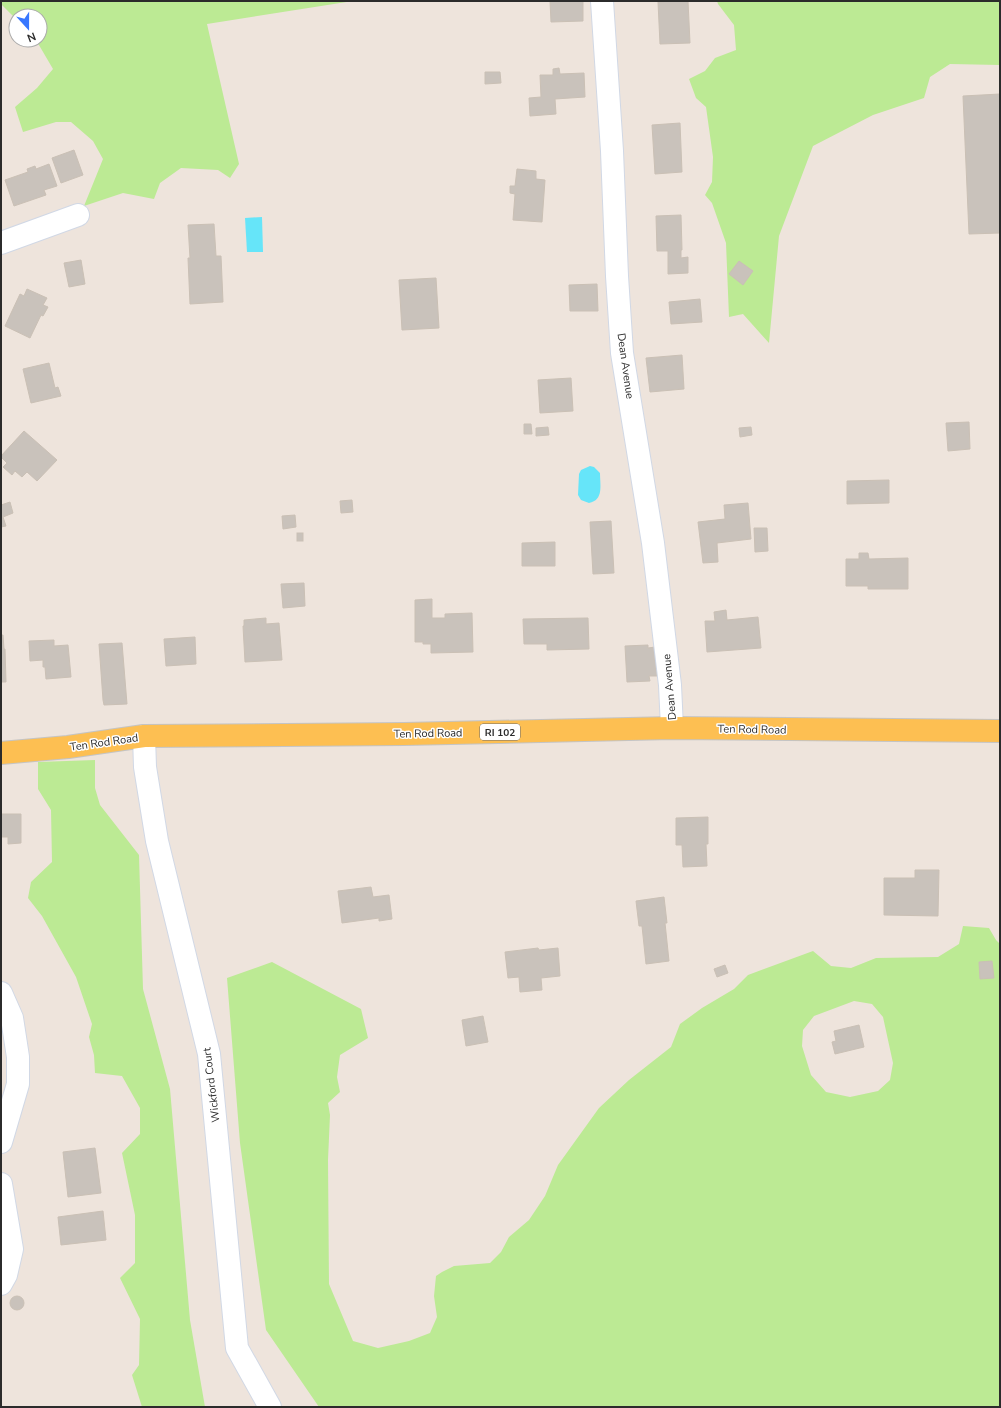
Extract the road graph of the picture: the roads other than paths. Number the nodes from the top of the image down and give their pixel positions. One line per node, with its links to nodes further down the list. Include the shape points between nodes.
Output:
1 (602, 1): 4 (street, Dean Avenue, via 622,353 653,543 670,685)
2 (78, 215): 3 (street)
3 (1, 243)
4 (672, 728): 5 (main road, Ten Rod Road / RI 102); 6 (main road, Ten Rod Road / RI 102)
5 (1000, 731)
6 (144, 736): 7 (main road, Ten Rod Road / RI 102); 12 (street, Wickford Court, via 146,774 157,841 209,1054 237,1348)
7 (1, 753)
8 (1, 993): 9 (street, via 12,1018 18,1057 18,1084)
9 (1, 1142)
10 (1, 1184): 11 (street, via 12,1249 6,1276)
11 (1, 1284)
12 (270, 1407)

